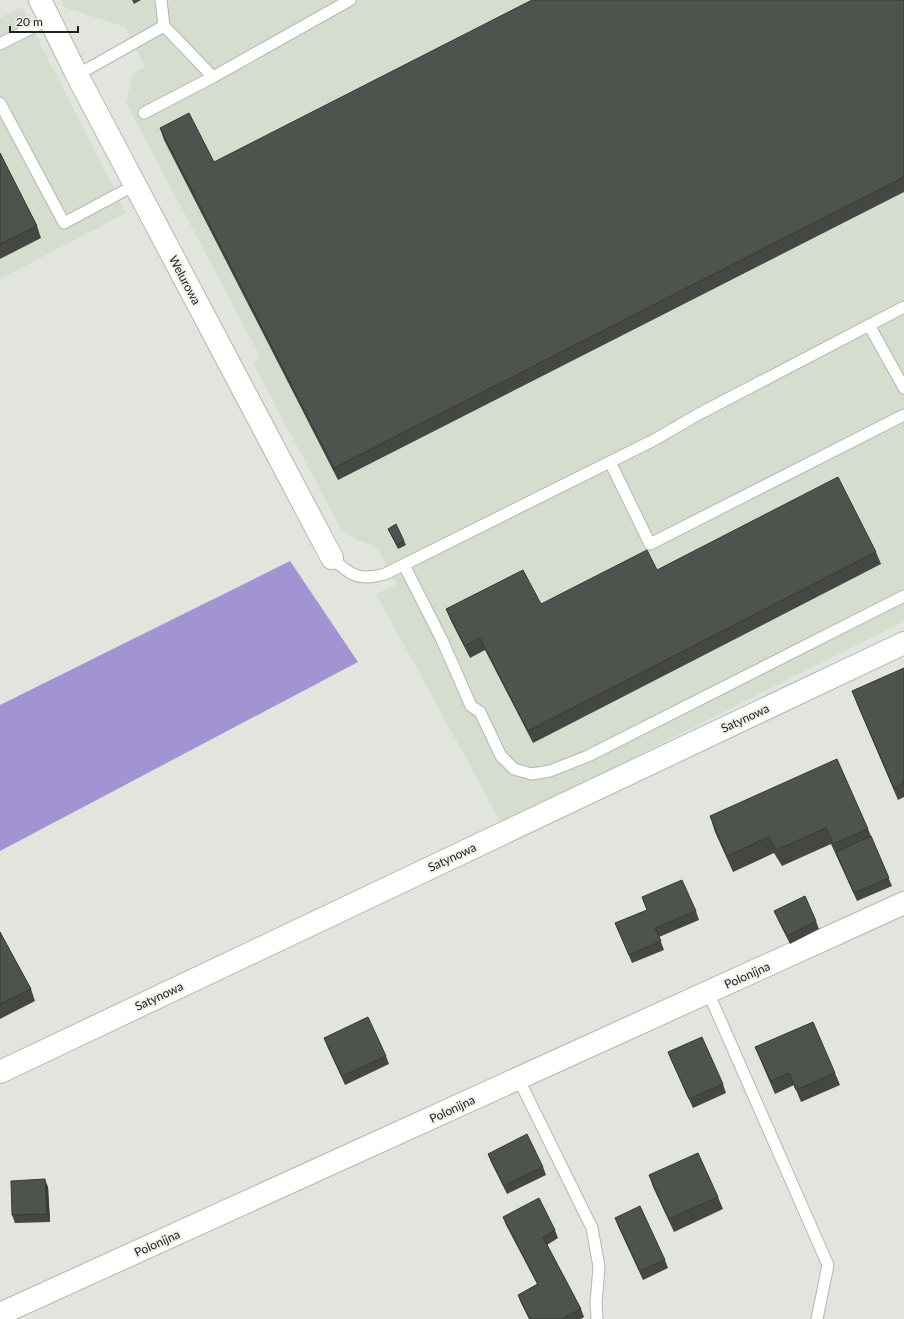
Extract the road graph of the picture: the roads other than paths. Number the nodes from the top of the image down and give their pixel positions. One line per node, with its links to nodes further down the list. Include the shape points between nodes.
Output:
1 (161, 0): 4 (lane)
2 (350, 0): 7 (lane)
3 (45, 9): 5 (lane); 6 (street, Welurowa)
4 (164, 26): 6 (lane); 7 (lane)
5 (0, 44)
6 (77, 75): 10 (street, Welurowa)
7 (213, 77): 9 (lane)
8 (0, 103): 10 (lane, via 64,223)
9 (144, 114)
10 (135, 185): 16 (street, Welurowa)
11 (904, 307): 12 (lane)
12 (869, 325): 13 (lane); 15 (lane)
13 (904, 388)
14 (904, 415): 15 (lane, via 650,544)
15 (610, 462): 17 (lane)
16 (332, 558): 17 (lane, via 357,577 371,578)
17 (404, 565): 18 (lane, via 442,640 471,706 480,712 501,756 514,769 532,774 550,771 588,756)
18 (904, 596)
19 (904, 643): 22 (street, Satynowa)
20 (904, 903): 21 (street, Polonijna)
21 (708, 992): 23 (street, Polonijna); 26 (lane, via 828,1265)
22 (0, 1072)
23 (518, 1078): 24 (street, Polonijna); 25 (lane, via 592,1228 599,1267)
24 (0, 1314)
25 (597, 1319)
26 (817, 1319)

